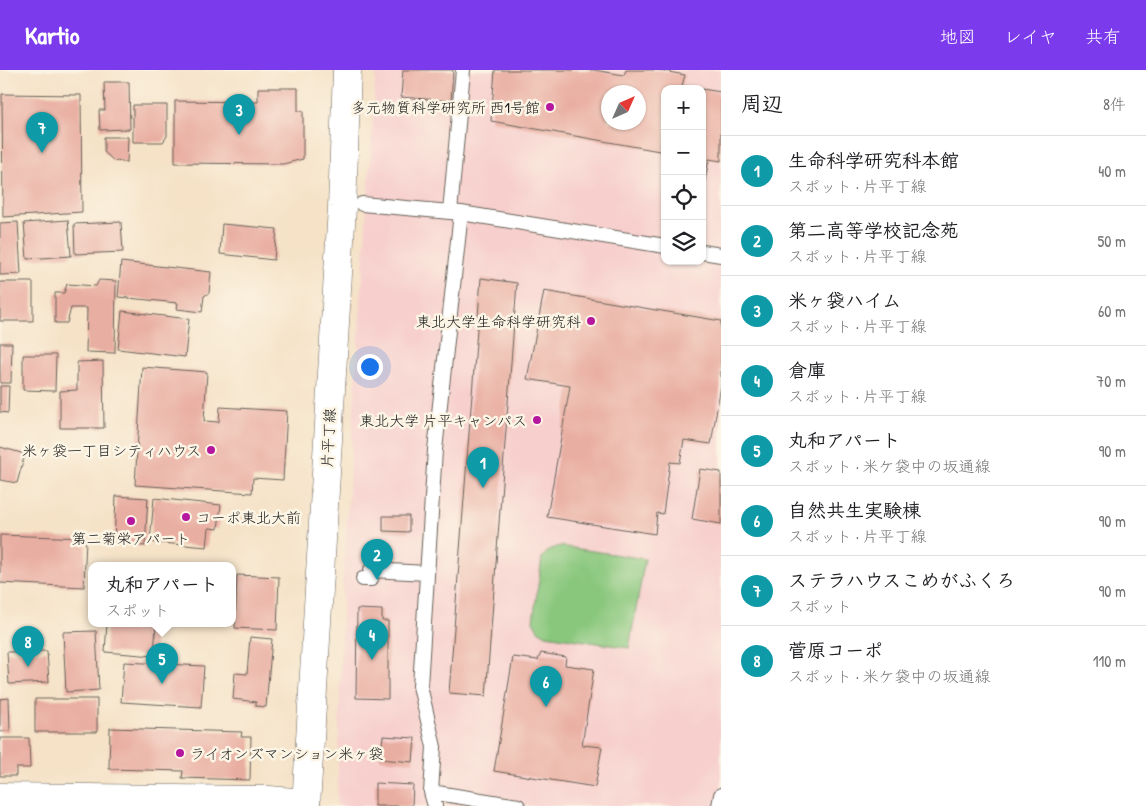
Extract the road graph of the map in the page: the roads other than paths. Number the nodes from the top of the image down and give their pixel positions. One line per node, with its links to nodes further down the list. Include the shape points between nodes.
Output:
1 (347, 70): 13 (street, 片平丁線, via 342,216)
2 (463, 70): 4 (lane)
3 (362, 204): 4 (lane)
4 (456, 212): 5 (lane); 8 (lane)
5 (661, 245)
6 (706, 253): 7 (lane)
7 (721, 255)
8 (427, 573): 9 (lane, via 371,570 371,579); 10 (lane, via 420,686 434,747)
9 (363, 579)
10 (431, 792): 14 (lane); 15 (lane)
11 (721, 795): 16 (lane)
12 (0, 797): 13 (street, via 269,800)
13 (306, 805)
14 (435, 806)
15 (518, 806)
16 (719, 806)

